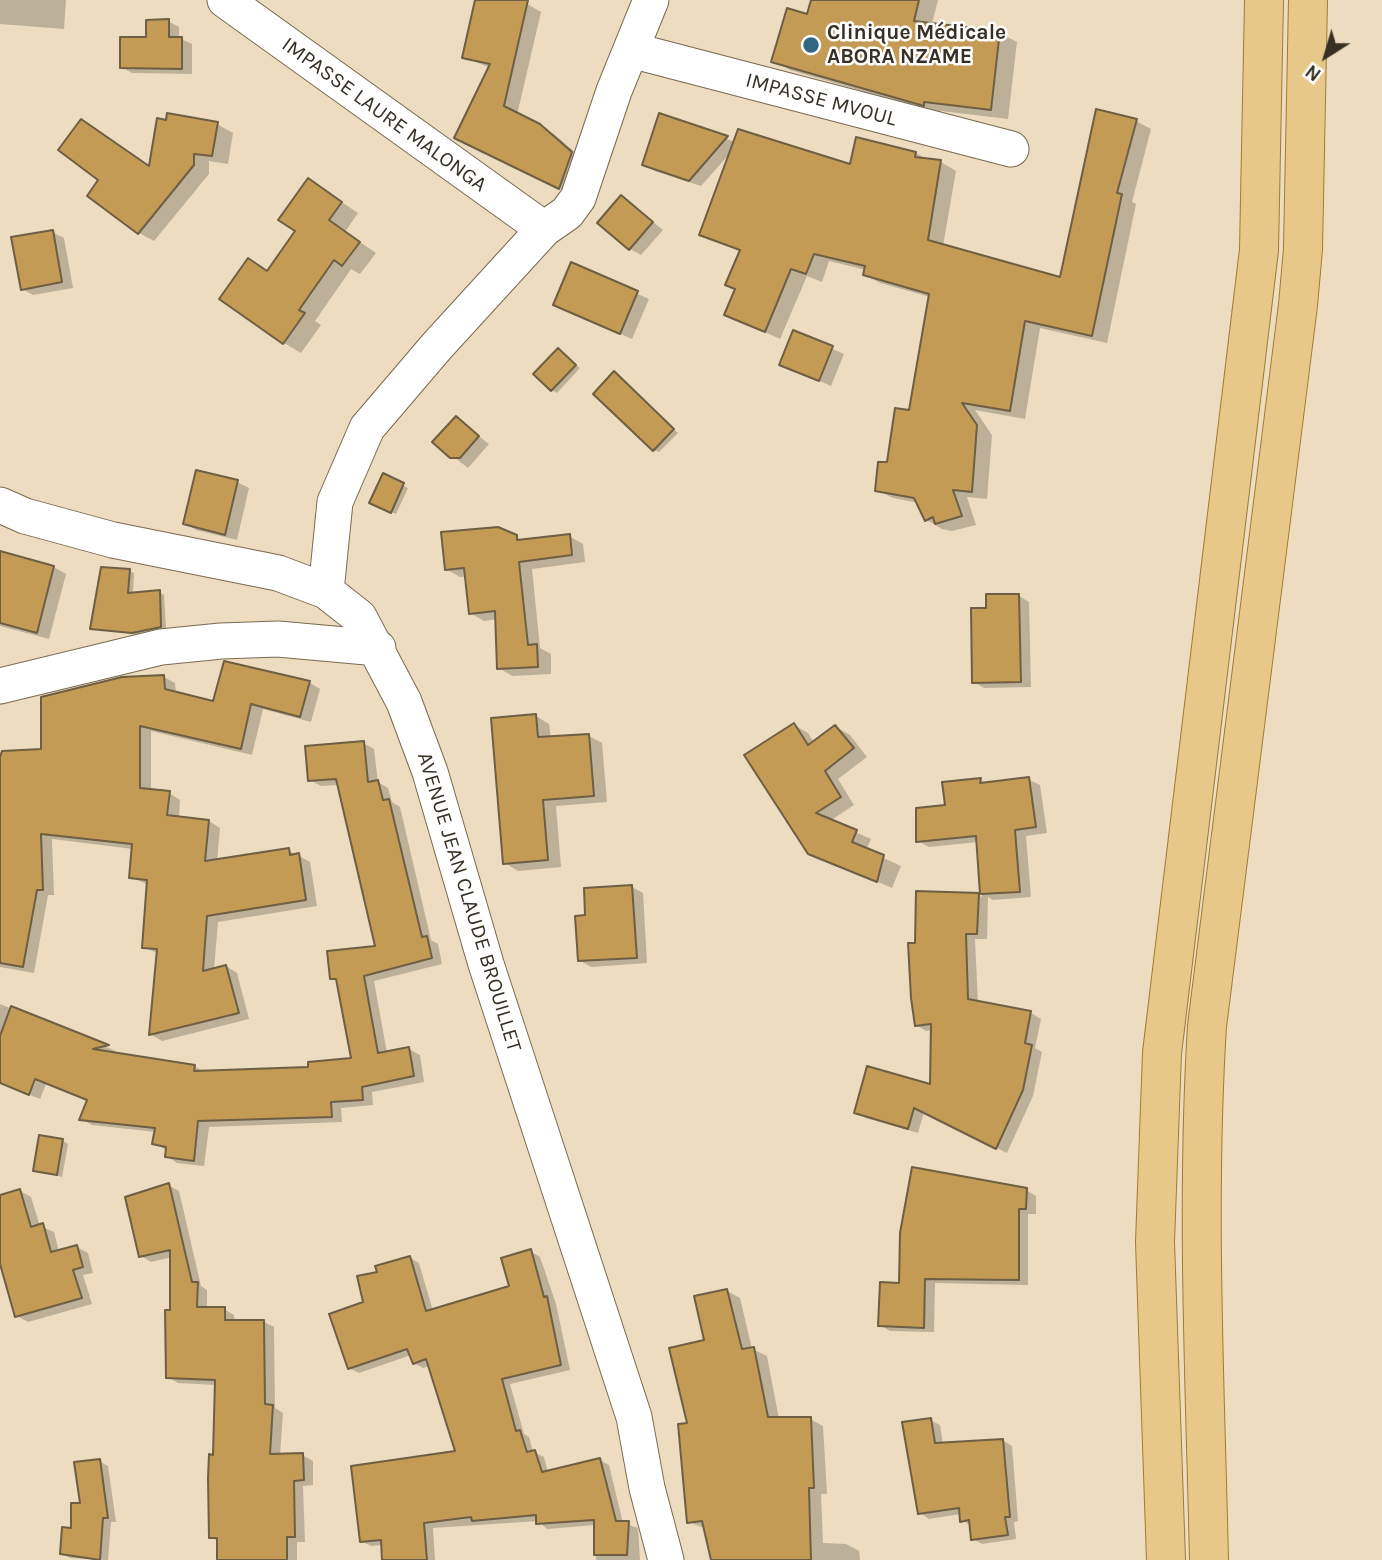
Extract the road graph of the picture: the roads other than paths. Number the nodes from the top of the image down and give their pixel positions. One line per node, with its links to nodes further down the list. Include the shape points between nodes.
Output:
1 (225, 0): 7 (street, IMPASSE LAURE MALONGA)
2 (650, 0): 5 (street)
3 (1264, 0): 13 (main road, via 1259,250 1161,1053 1155,1242)
4 (1308, 0): 14 (main road, via 1298,305 1206,1040 1200,1239)
5 (631, 50): 6 (street, IMPASSE MVOUL); 7 (street, via 578,198 567,213)
6 (1011, 149)
7 (544, 229): 9 (street, via 367,428 335,502)
8 (0, 505): 9 (street, AVENUE JEAN CLAUDE BROUILLET, via 113,540 278,573)
9 (326, 591): 10 (street, AVENUE JEAN CLAUDE BROUILLET, via 359,617)
10 (378, 648): 11 (street, via 278,639 220,641 161,647); 12 (street, AVENUE JEAN CLAUDE BROUILLET, via 430,772 486,964 634,1417)
11 (0, 686)
12 (666, 1560)
13 (1167, 1560)
14 (1209, 1560)

